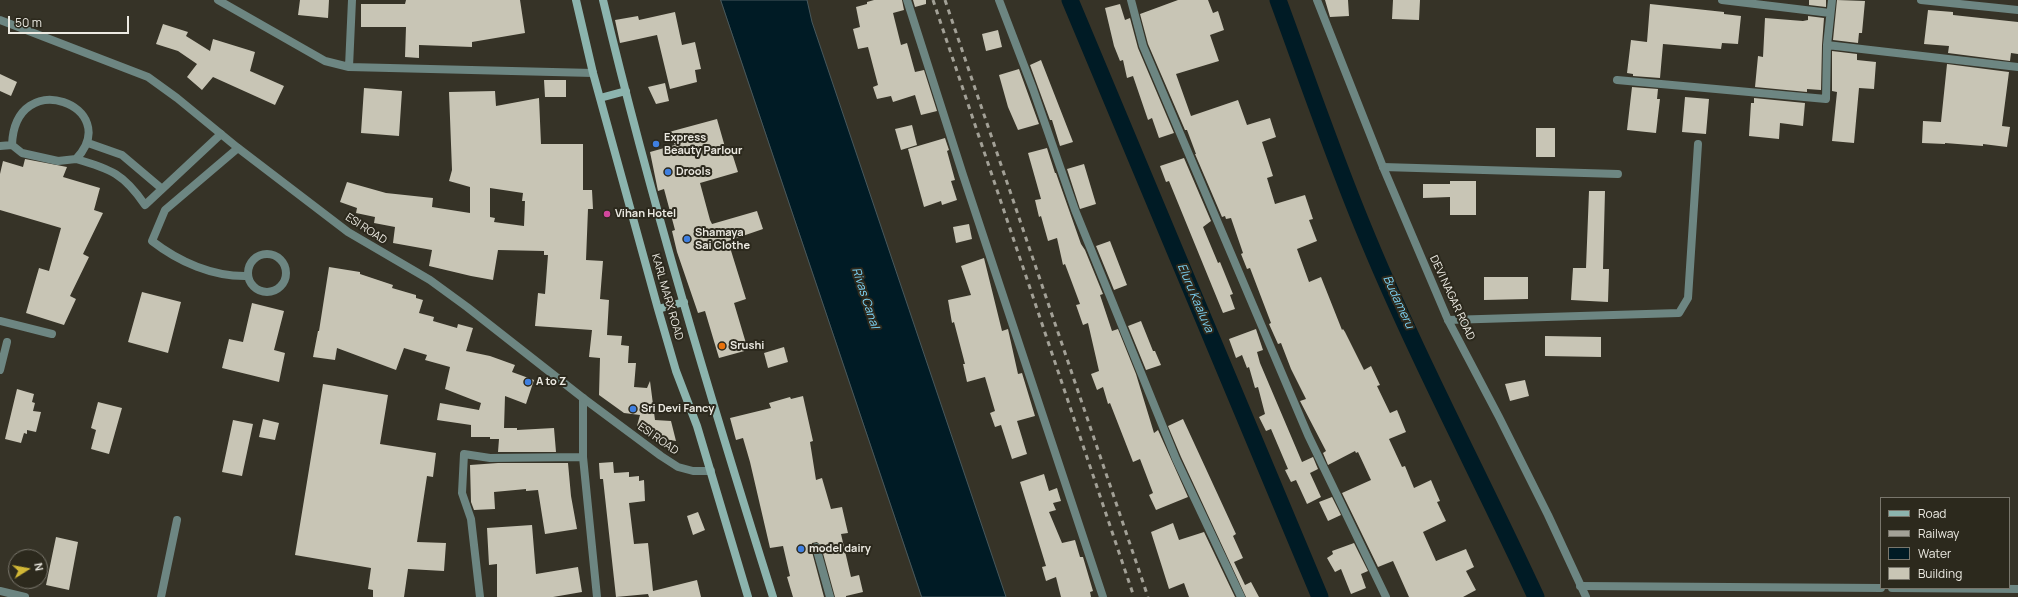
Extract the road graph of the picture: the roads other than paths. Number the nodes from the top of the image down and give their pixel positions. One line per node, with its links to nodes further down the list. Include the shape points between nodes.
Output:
1 (218, 0): 16 (street, via 325,61)
2 (352, 0): 16 (street)
3 (576, 0): 18 (main road, KARL MARX ROAD)
4 (603, 0): 20 (main road, KARL MARX ROAD)
5 (907, 0): 55 (street, via 970,198)
6 (999, 0): 56 (street, via 1033,89 1074,210 1176,459)
7 (1131, 0): 57 (street, via 1143,46 1299,413)
8 (1317, 0): 29 (street, DEVI NAGAR ROAD)
9 (1722, 0): 13 (street)
10 (1832, 0): 13 (street)
11 (1921, 0): 12 (street)
12 (2018, 10)
13 (1830, 12): 15 (street)
14 (0, 20): 22 (street, ESI ROAD, via 148,77)
15 (1827, 45): 17 (street); 19 (street, via 1826,99)
16 (348, 67): 18 (street)
17 (2018, 67)
18 (593, 73): 21 (main road, KARL MARX ROAD)
19 (1617, 80)
20 (626, 91): 21 (main road); 33 (main road, KARL MARX ROAD)
21 (600, 98): 34 (main road, KARL MARX ROAD)
22 (221, 134): 27 (street, ESI ROAD); 31 (street)
23 (88, 143): 25 (street, via 89,131 84,118 72,105 54,99 43,100 22,112 16,122); 28 (street); 31 (street, via 122,155)
24 (1698, 144): 35 (street, via 1688,298 1679,313)
25 (12, 145): 26 (street); 28 (street, via 22,153 58,161)
26 (0, 146)
27 (238, 148): 32 (street, via 165,210 152,241 171,256 188,264 233,277); 40 (street, ESI ROAD, via 348,232 430,280 467,306)
28 (76, 159): 31 (street, via 115,173 132,187 145,206)
29 (1382, 167): 30 (street); 35 (street, DEVI NAGAR ROAD)
30 (1618, 174)
31 (161, 188)
32 (248, 276): 32 (street, via 252,262 262,255 279,259 285,270 284,282 269,292 257,289)
33 (684, 302): 34 (main road); 53 (main road, KARL MARX ROAD)
34 (658, 309): 42 (main road, KARL MARX ROAD, via 676,371)
35 (1448, 320): 45 (street, DEVI NAGAR ROAD, via 1503,424)
36 (0, 321): 37 (street)
37 (52, 334)
38 (7, 342): 39 (street)
39 (0, 370)
40 (584, 398): 41 (street); 42 (street, ESI ROAD, via 678,467 693,471)
41 (583, 457): 50 (street, via 490,458 464,454 462,493 471,519); 51 (street)
42 (711, 471): 52 (main road, KARL MARX ROAD)
43 (177, 520): 49 (street)
44 (816, 548): 54 (street)
45 (1580, 586): 46 (street); 58 (street, DEVI NAGAR ROAD)
46 (1880, 588)
47 (0, 591): 48 (street)
48 (25, 597)
49 (161, 597)
50 (480, 597)
51 (598, 597)
52 (748, 597)
53 (773, 597)
54 (830, 597)
55 (1104, 597)
56 (1241, 597)
57 (1386, 597)
58 (1586, 597)

